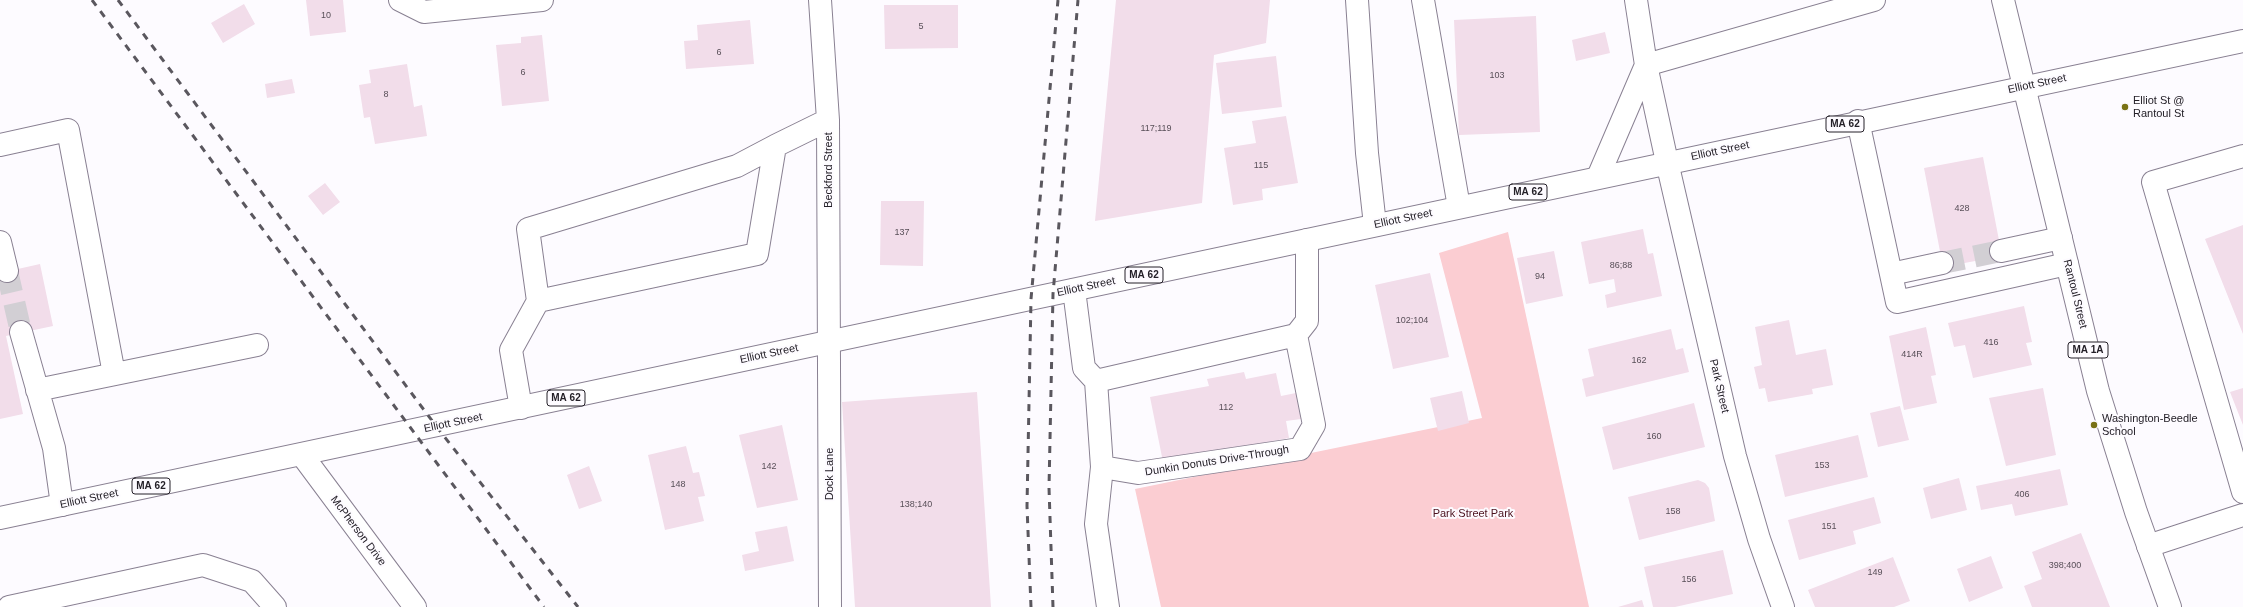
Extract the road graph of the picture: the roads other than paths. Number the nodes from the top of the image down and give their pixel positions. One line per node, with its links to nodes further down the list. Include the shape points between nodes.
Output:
1 (400, 0): 2 (main road, via 424,12)
2 (542, 0)
3 (820, 0): 12 (main road, Beckford Street)
4 (1356, 0): 20 (main road)
5 (1423, 0): 19 (main road)
6 (1636, 0): 10 (main road, Park Street)
7 (1874, 0): 10 (main road)
8 (2003, 0): 11 (main road, Rantoul Street / MA 1A)
9 (2243, 41): 11 (main road, Elliott Street / MA 62)
10 (1646, 65): 17 (main road, Park Street); 18 (main road)
11 (2023, 87): 13 (main road, Elliott Street / MA 62); 21 (main road, Rantoul Street / MA 1A)
12 (828, 120): 15 (main road); 33 (main road, Beckford Street)
13 (1858, 122): 17 (main road, Elliott Street / MA 62); 28 (main road)
14 (0, 145): 35 (main road, via 68,130)
15 (775, 146): 30 (main road, via 737,166 528,229); 30 (main road, via 757,254)
16 (2243, 156): 41 (main road, via 2153,182)
17 (1667, 162): 18 (main road, Elliott Street / MA 62); 51 (main road, Park Street, via 1736,456 1759,539)
18 (1598, 177): 19 (main road, Elliott Street / MA 62)
19 (1459, 207): 20 (main road, Elliott Street / MA 62)
20 (1375, 225): 22 (main road, Elliott Street / MA 62)
21 (2061, 238): 24 (main road); 26 (main road, Rantoul Street / MA 1A)
22 (1307, 240): 29 (main road, Elliott Street / MA 62); 32 (main road, via 1307,321)
23 (0, 242): 27 (main road)
24 (2001, 250)
25 (1942, 263): 28 (main road)
26 (2067, 264): 28 (main road, via 1897,302); 45 (main road, Rantoul Street / MA 1A, via 2098,391)
27 (7, 271)
28 (1891, 274)
29 (1074, 290): 33 (main road, Elliott Street / MA 62); 36 (main road, via 1084,368)
30 (538, 300): 38 (main road, via 511,350)
31 (21, 332): 37 (main road)
32 (1296, 335): 36 (main road); 40 (main road, Dunkin Donuts Drive-Through, via 1314,425 1300,449 1138,473)
33 (830, 341): 38 (main road, Elliott Street / MA 62); 49 (main road, Dock Lane)
34 (258, 345): 35 (main road)
35 (114, 374): 37 (main road)
36 (1096, 381): 40 (main road)
37 (37, 390): 42 (main road, via 54,448)
38 (521, 408): 39 (main road, Elliott Street / MA 62)
39 (302, 455): 42 (main road, Elliott Street / MA 62); 48 (main road, McPherson Drive)
40 (1102, 467): 50 (main road, via 1096,524)
41 (2243, 492)
42 (62, 505): 44 (main road, Elliott Street / MA 62)
43 (2243, 515): 45 (main road)
44 (0, 518)
45 (2148, 546): 52 (main road, Rantoul Street / MA 1A)
46 (9, 607): 47 (main road, via 203,565 252,581)
47 (275, 607)
48 (415, 607)
49 (830, 607)
50 (1108, 607)
51 (1783, 607)
52 (2170, 607)

